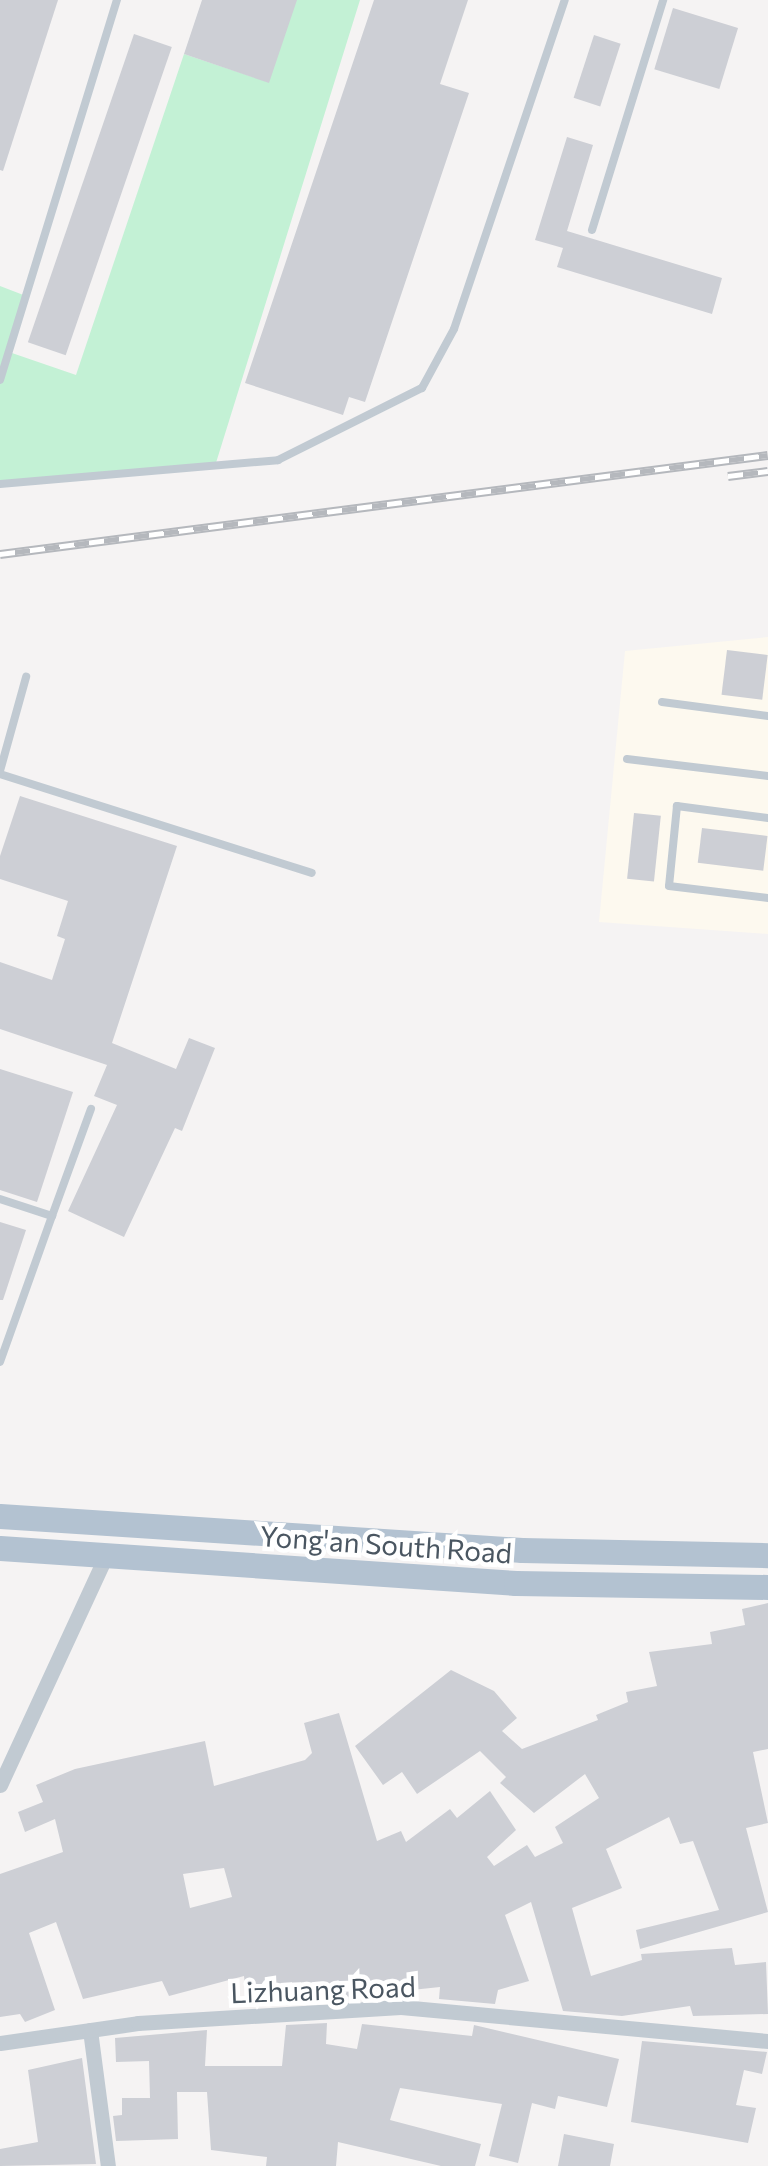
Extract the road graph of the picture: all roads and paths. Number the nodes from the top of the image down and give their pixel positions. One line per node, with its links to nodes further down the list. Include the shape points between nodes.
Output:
1 (117, 0): 5 (lane)
2 (566, 0): 6 (lane, via 454,330 422,388 278,460)
3 (662, 0): 4 (lane)
4 (592, 230)
5 (0, 380)
6 (0, 484)
7 (26, 677): 11 (lane)
8 (662, 702): 9 (lane)
9 (768, 716)
10 (627, 759): 12 (lane)
11 (0, 773): 14 (lane)
12 (768, 776)
13 (768, 818): 15 (lane, via 677,806 669,886)
14 (312, 873)
15 (768, 898)
16 (91, 1110): 18 (lane)
17 (0, 1199): 18 (lane)
18 (52, 1216): 19 (lane)
19 (0, 1362)
20 (0, 1516): 22 (main road, Yong'an South Road, via 522,1550)
21 (0, 1548): 23 (main road, Yong'an South Road)
22 (768, 1555)
23 (106, 1556): 24 (main road, Yong'an South Road, via 516,1583); 25 (street)
24 (768, 1588)
25 (0, 1785)
26 (90, 2030): 27 (street, Lizhuang Road, via 402,2007); 28 (street, Lizhuang Road); 29 (street)
27 (768, 2041)
28 (0, 2043)
29 (108, 2166)

